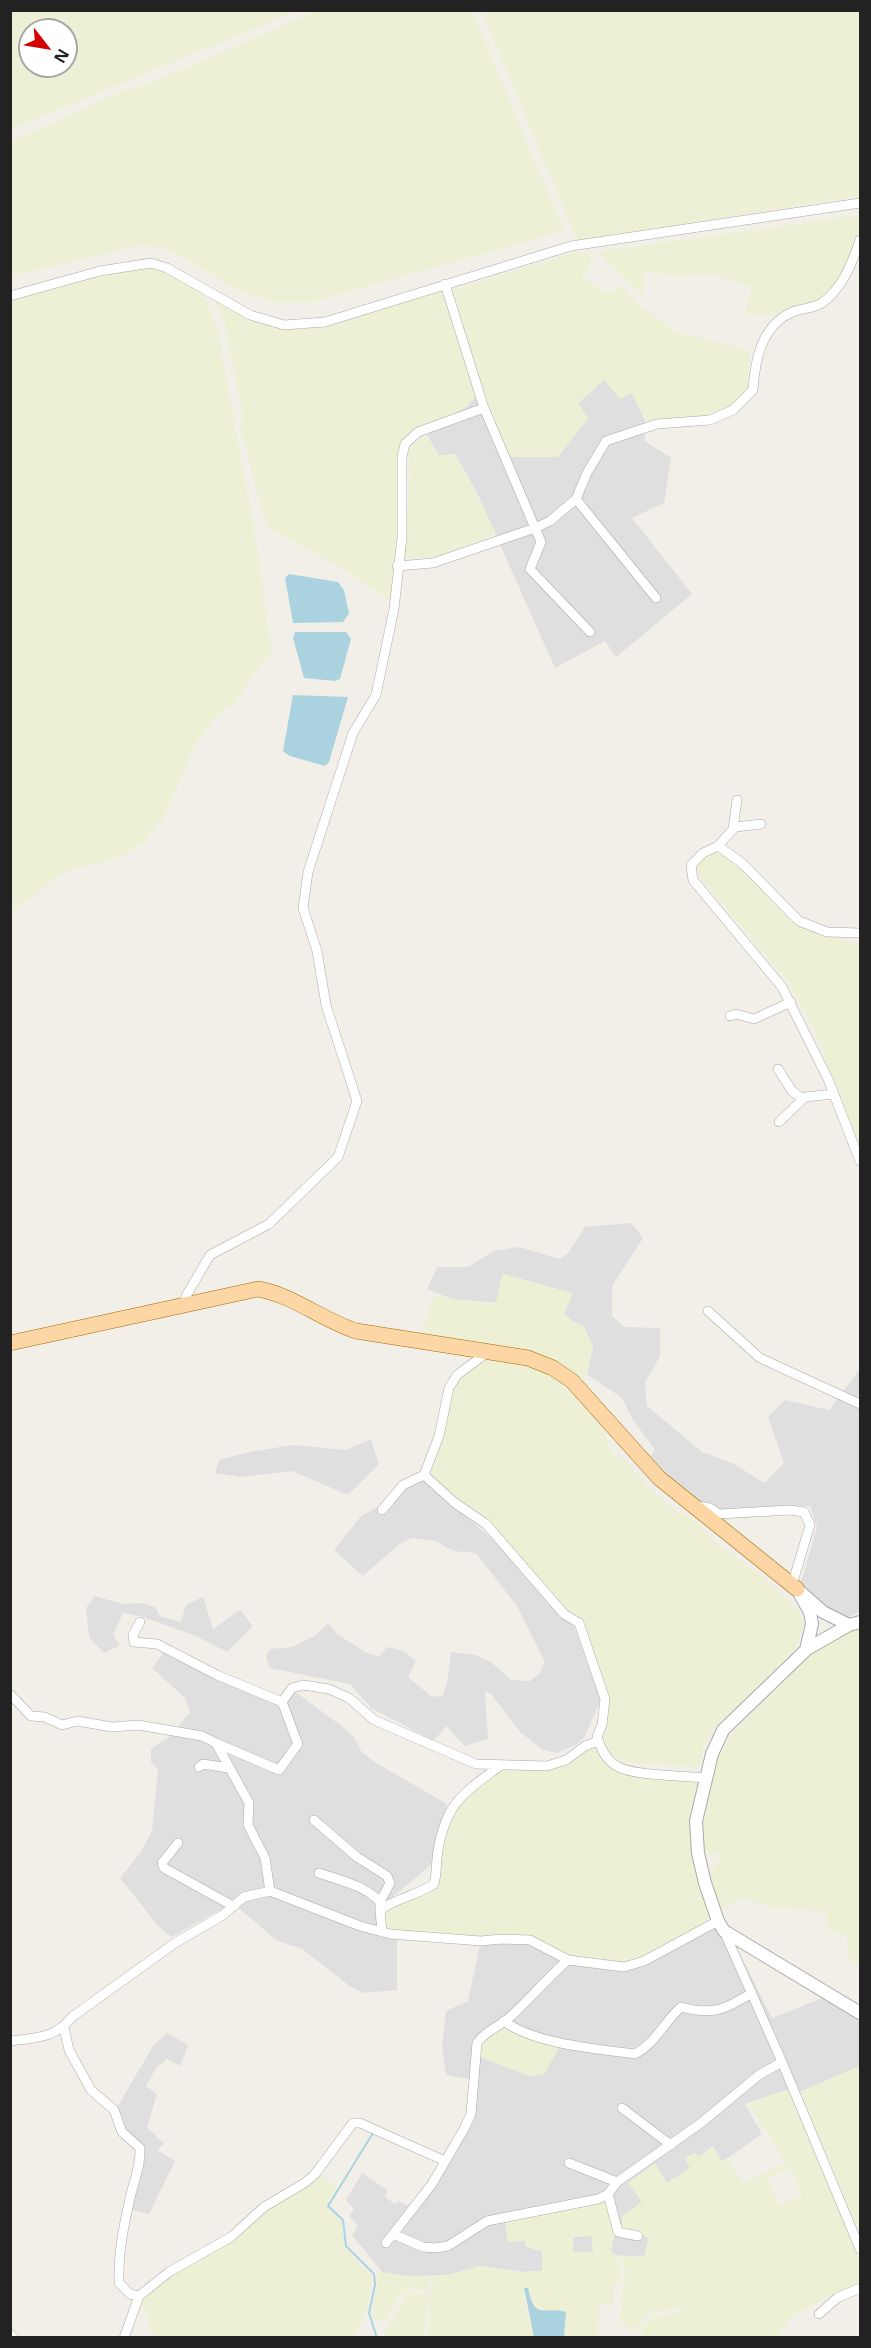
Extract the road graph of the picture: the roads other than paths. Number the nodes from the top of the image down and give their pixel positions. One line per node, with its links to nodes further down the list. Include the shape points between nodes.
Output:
1 (861, 203): 3 (street, via 571,246)
2 (861, 240): 6 (street, via 847,275 834,291 820,304 790,313 769,331 756,360 753,390 733,410 710,420 657,424 606,441)
3 (445, 284): 4 (street, via 325,322 284,325 250,315 167,268 151,263 100,270); 5 (street)
4 (10, 296)
5 (484, 408): 7 (street); 8 (street, via 418,432 405,444 402,538)
6 (576, 499): 7 (street); 9 (street)
7 (535, 528): 8 (street, via 433,563); 10 (street, via 541,542 530,569)
8 (397, 566): 23 (street, via 394,609 376,695 353,733 308,872 303,908 317,951 326,1005 357,1101 338,1157 269,1224 210,1255 186,1296)
9 (656, 598)
10 (590, 632)
11 (736, 800): 13 (street)
12 (761, 824): 13 (street)
13 (733, 830): 14 (street)
14 (718, 846): 15 (street, via 742,863 799,921 827,932); 16 (street, via 691,865 693,880)
15 (861, 933)
16 (791, 1002): 17 (street, via 754,1018); 19 (street)
17 (730, 1016)
18 (778, 1069): 20 (street)
19 (834, 1094): 20 (street); 22 (street)
20 (802, 1099): 21 (street)
21 (779, 1122)
22 (861, 1161)
23 (185, 1305): 25 (main road); 26 (main road, via 258,1289 274,1292 356,1331)
24 (708, 1311): 27 (street, via 760,1358)
25 (10, 1343)
26 (488, 1352): 28 (street, via 457,1375 449,1388 439,1436); 29 (main road, via 528,1358 572,1381 660,1478)
27 (861, 1404)
28 (424, 1475): 30 (street, via 404,1485); 37 (street, via 454,1503 486,1524 564,1614 579,1623 605,1699)
29 (693, 1506): 31 (main road); 31 (street, via 710,1508 719,1514 804,1512 810,1525)
30 (382, 1510)
31 (795, 1587): 33 (street, via 824,1611); 34 (street, via 810,1612 812,1624)
32 (140, 1622): 36 (street, via 134,1642 157,1644)
33 (855, 1624): 34 (street)
34 (806, 1650): 42 (street, via 723,1730)
35 (10, 1694): 38 (street, via 31,1716 62,1725 77,1720 112,1727 138,1725 202,1736)
36 (282, 1702): 38 (street, via 298,1744 279,1770); 39 (street, via 292,1688 303,1685 329,1689 349,1698 374,1720 465,1761)
37 (598, 1741): 39 (street, via 547,1766); 42 (street, via 616,1766)
38 (216, 1743): 41 (street)
39 (501, 1765): 48 (street, via 464,1792 449,1813 434,1884 419,1894)
40 (199, 1767): 41 (street, via 203,1764)
41 (228, 1768): 46 (street, via 249,1803 248,1825 265,1858)
42 (705, 1778): 49 (street, via 696,1821 698,1853)
43 (314, 1820): 48 (street, via 357,1857 387,1876 390,1883)
44 (178, 1843): 47 (street, via 162,1863 164,1868)
45 (319, 1873): 48 (street, via 374,1896)
46 (270, 1891): 47 (street, via 243,1897); 50 (street)
47 (233, 1906): 55 (street, via 72,2017)
48 (380, 1906): 50 (street)
49 (721, 1926): 51 (street, via 624,1967); 52 (street); 53 (street)
50 (382, 1932): 51 (street, via 481,1941 530,1940)
51 (568, 1960): 54 (street)
52 (752, 1993): 54 (street, via 702,2013 681,2007 647,2048 635,2054 536,2038); 57 (street)
53 (861, 2013)
54 (504, 2021): 60 (street, via 477,2043 471,2114)
55 (64, 2028): 56 (street, via 50,2036); 69 (street, via 69,2050 91,2090 114,2109 122,2132 140,2148 141,2161 118,2264 122,2288)
56 (10, 2041)
57 (782, 2062): 59 (street, via 759,2075); 67 (street)
58 (622, 2108): 59 (street)
59 (671, 2145): 62 (street)
60 (445, 2161): 64 (street); 69 (street, via 360,2122 353,2123 306,2182 271,2202 231,2236 178,2266)
61 (569, 2163): 62 (street)
62 (617, 2182): 63 (street)
63 (608, 2194): 64 (street, via 487,2221 448,2246 423,2247); 65 (street, via 618,2232)
64 (393, 2234): 66 (street)
65 (638, 2236)
66 (386, 2243)
67 (861, 2249)
68 (861, 2288): 70 (street, via 837,2298)
69 (139, 2296): 73 (street)
70 (819, 2314)
71 (10, 2334): 72 (street)
72 (14, 2337)
73 (124, 2337)

